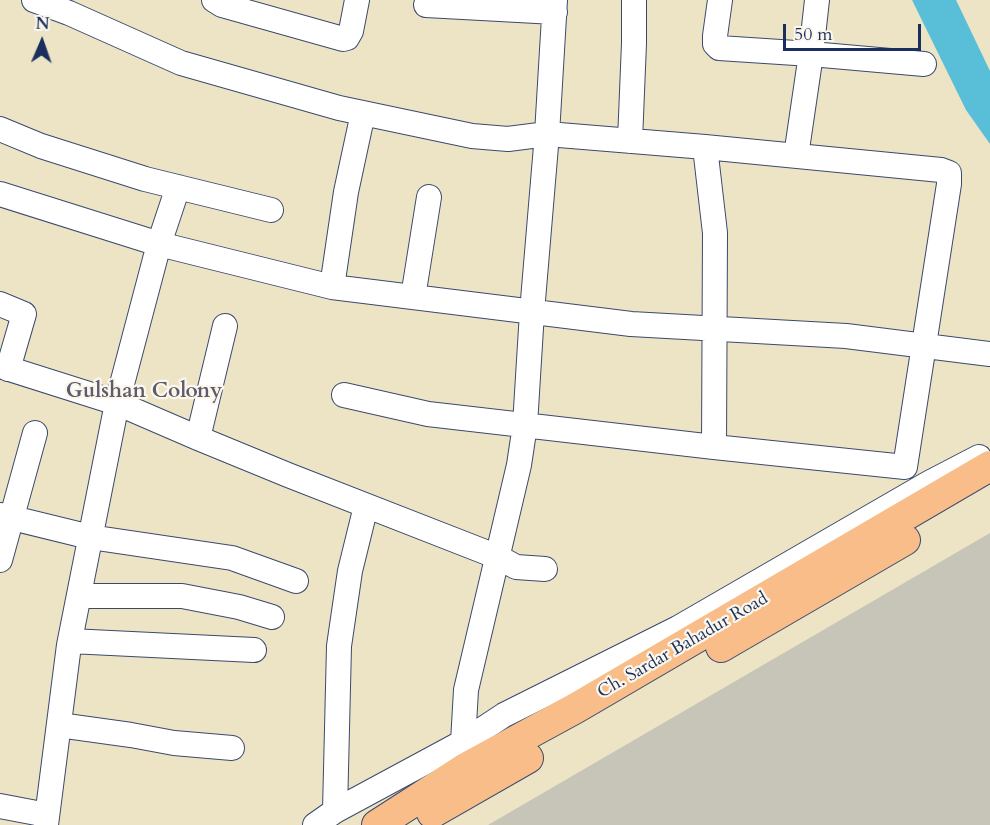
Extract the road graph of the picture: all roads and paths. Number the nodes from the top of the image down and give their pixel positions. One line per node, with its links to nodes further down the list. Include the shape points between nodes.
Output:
1 (34, 0): 11 (street, via 180,63)
2 (214, 0): 3 (street, via 343,39 351,31)
3 (357, 0)
4 (634, 0): 14 (street)
5 (720, 0): 9 (street, via 715,36 719,48)
6 (817, 0): 9 (street)
7 (426, 5): 8 (street)
8 (555, 6): 13 (street)
9 (811, 54): 10 (street); 16 (street)
10 (924, 64)
11 (363, 113): 13 (street, via 472,136 508,139); 22 (street, via 346,192)
12 (0, 129): 17 (street, via 41,146)
13 (547, 134): 14 (street); 25 (street)
14 (630, 141): 15 (street)
15 (705, 147): 16 (street); 27 (street, via 715,233)
16 (796, 156): 28 (street, via 949,173)
17 (178, 187): 20 (street); 21 (street)
18 (0, 194): 21 (street)
19 (429, 198): 23 (street)
20 (271, 210)
21 (159, 244): 22 (street); 32 (street)
22 (333, 287): 23 (street)
23 (413, 297): 25 (street)
24 (0, 304): 30 (street, via 24,314)
25 (532, 312): 27 (street); 33 (street)
26 (225, 326): 35 (street)
27 (714, 329): 28 (street, via 846,336); 36 (street)
28 (924, 345): 29 (street); 39 (street)
29 (990, 354)
30 (4, 367): 32 (street)
31 (344, 395): 33 (street, via 428,414)
32 (117, 403): 35 (street); 44 (street)
33 (525, 425): 36 (street); 45 (street)
34 (35, 433): 43 (street)
35 (198, 438): 42 (street)
36 (714, 447): 39 (street)
37 (990, 452): 40 (street)
38 (990, 466): 55 (main road, Ch. Sardar Bahadur Road, via 576,708)
39 (905, 467): 40 (street)
40 (929, 483): 55 (street, via 678,628 504,715)
41 (990, 489): 61 (main road, Ch. Sardar Bahadur Road)
42 (366, 506): 45 (street); 57 (street, via 350,571 339,646)
43 (6, 517): 44 (street); 46 (street)
44 (90, 537): 48 (street, via 232,558); 49 (street)
45 (498, 557): 47 (street, via 516,567); 55 (street, via 466,690)
46 (0, 560)
47 (544, 569)
48 (296, 581)
49 (79, 596): 50 (street, via 182,596); 51 (street)
50 (272, 617)
51 (70, 641): 52 (street); 53 (street)
52 (254, 650)
53 (59, 725): 54 (street); 58 (street)
54 (232, 748)
55 (464, 756): 57 (street); 60 (main road, Ch. Sardar Bahadur Road)
56 (0, 806): 58 (street)
57 (335, 811): 59 (street)
58 (47, 820)
59 (315, 825)
60 (376, 825)
61 (415, 825)

